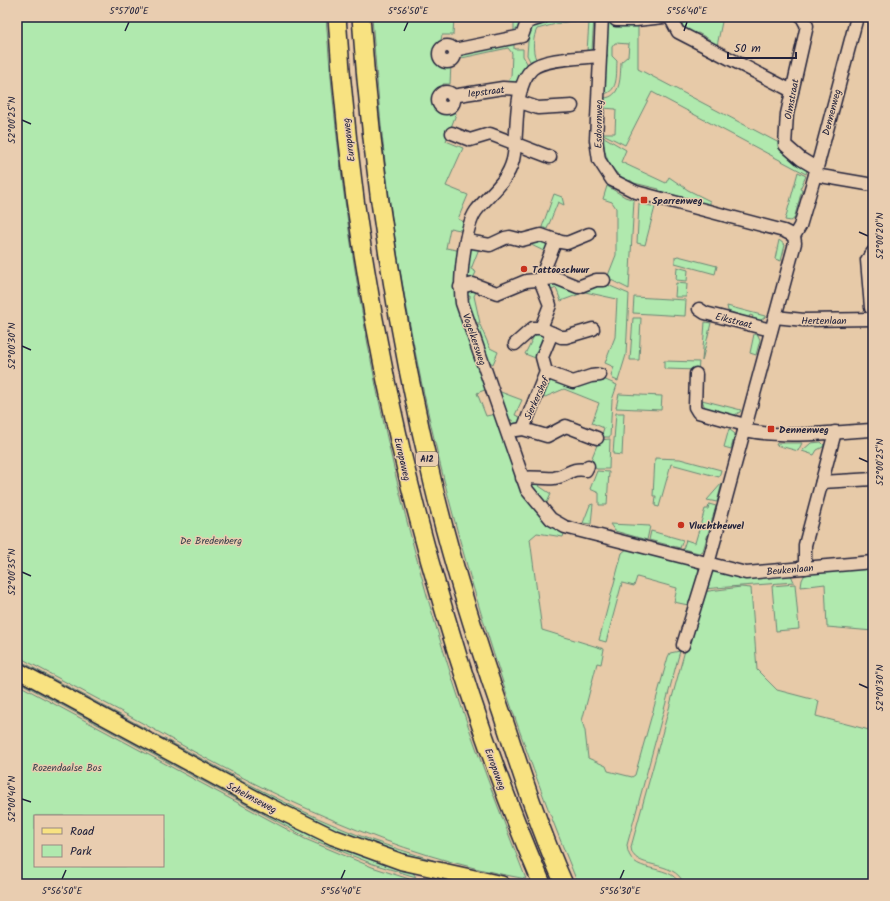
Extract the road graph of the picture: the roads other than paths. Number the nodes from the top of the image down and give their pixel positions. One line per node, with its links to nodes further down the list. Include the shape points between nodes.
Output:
1 (337, 17): 57 (highway, Europaweg / A12, via 341,78 357,213 389,400 408,485 466,683 498,778)
2 (361, 17): 58 (highway, A12, via 369,114 394,298 435,492 464,598 493,688 523,777)
3 (543, 17): 10 (street, via 527,22 522,36)
4 (602, 17): 11 (street, Esdoornweg)
5 (664, 17): 9 (street)
6 (670, 17): 13 (street, via 678,32)
7 (802, 17): 13 (street, Olmstraat, via 806,30)
8 (857, 17): 20 (street, Dennenweg)
9 (616, 20)
10 (454, 50)
11 (600, 56): 12 (street, Vogelkersweg, via 546,62 533,68 526,76); 23 (street, Esdoornweg, via 596,140 599,160 612,180 636,192 784,231)
12 (521, 89): 14 (street, Iepstraat, via 503,88); 15 (street, Vogelkersweg)
13 (792, 91): 20 (street, Olmstraat, via 787,114 785,145)
14 (452, 96)
15 (520, 102): 16 (street, via 538,108); 18 (street, Vogelkersweg)
16 (572, 106)
17 (452, 133): 18 (street, via 470,140 490,134)
18 (515, 144): 19 (street); 25 (street, Vogelkersweg, via 508,175 476,212 469,226)
19 (550, 158)
20 (816, 171): 21 (street); 23 (street, Dennenweg, via 800,226)
21 (873, 185)
22 (589, 234): 24 (street, via 567,243)
23 (794, 236): 32 (street, Dennenweg, via 795,243)
24 (556, 240): 25 (street, via 542,235 522,240 510,237 490,245); 27 (street)
25 (467, 241): 29 (street, Vogelkersweg)
26 (871, 257): 31 (street)
27 (540, 280): 28 (street, via 556,278 578,287 596,280); 29 (street, via 526,281 497,293 473,284); 33 (street, via 550,305)
28 (604, 280)
29 (460, 287): 44 (street, Vogelkersweg, via 462,303)
30 (699, 309): 35 (street, Eikstraat, via 705,313)
31 (872, 313): 32 (street, Hertenlaan, via 804,320)
32 (775, 317): 35 (street, Dennenweg)
33 (541, 328): 36 (street); 37 (street, via 533,328)
34 (593, 329): 36 (street, via 566,337)
35 (771, 330): 41 (street, Dennenweg)
36 (552, 333): 38 (street, via 542,357)
37 (514, 344)
38 (546, 372): 40 (street, Sierkershof, via 573,382); 42 (street, Sierkershof)
39 (696, 374): 41 (street, via 694,407 698,412)
40 (600, 375)
41 (745, 428): 45 (street, via 759,434); 52 (street, Dennenweg)
42 (522, 429): 44 (street, Sierkershof); 46 (street, Sierkershof, via 548,436 566,426)
43 (873, 430): 45 (street)
44 (507, 432): 48 (street, Vogelkersweg)
45 (835, 432): 50 (street)
46 (597, 438)
47 (588, 466): 48 (street, via 586,470 576,468 554,478)
48 (522, 478): 52 (street, Vogelkersweg, via 530,494 554,522)
49 (873, 479): 50 (street)
50 (822, 482): 53 (street, via 805,544)
51 (873, 562): 53 (street, Beukenlaan)
52 (708, 564): 53 (street, Beukenlaan, via 746,573); 54 (street, Dennenweg)
53 (805, 568)
54 (683, 645)
55 (17, 670): 56 (main road, Schelmseweg, via 262,802 333,837 416,866)
56 (502, 884)
57 (542, 884)
58 (564, 884)

